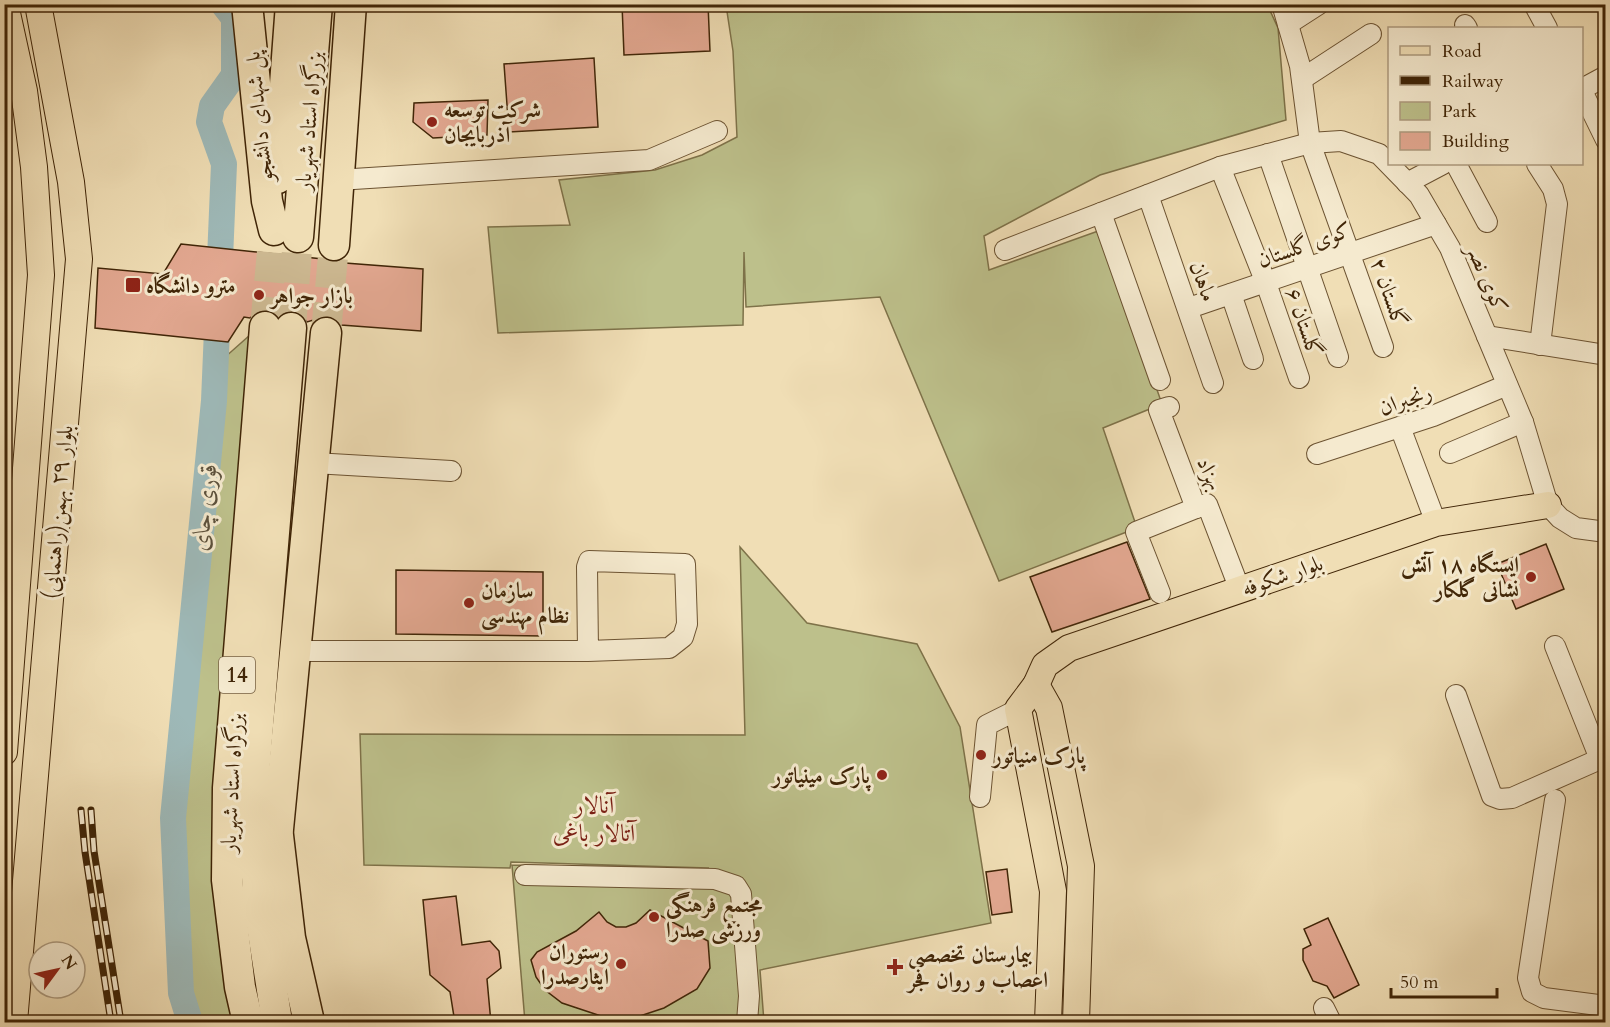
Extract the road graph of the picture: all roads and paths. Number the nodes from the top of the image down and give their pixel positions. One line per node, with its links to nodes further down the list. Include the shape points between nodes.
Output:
1 (5, 4): 63 (main road, بلوار ٢٩ بهمن(راهنمایی), via 24,91 41,252 39,305)
2 (38, 4): 80 (main road, بلوار ٢٩ بهمن(راهنمایی), via 71,182 79,260)
3 (247, 4): 33 (highway, پل شهدای دانشجو, via 267,201)
4 (291, 4): 33 (highway)
5 (317, 4): 33 (highway, بزرگراه استاد شهریار)
6 (351, 4): 27 (highway)
7 (1282, 4): 10 (street, گلستان ۲)
8 (1319, 4): 10 (street)
9 (1534, 4): 11 (street)
10 (1288, 24): 14 (street, گلستان ۲)
11 (1546, 27)
12 (1371, 34): 14 (street)
13 (1605, 76): 15 (street)
14 (1302, 79): 19 (street, گلستان ۲)
15 (1583, 89)
16 (1583, 94): 18 (street)
17 (717, 131): 27 (street, via 649,160)
18 (1605, 140)
19 (1310, 143): 20 (street, کوی نصر); 21 (street, کوی نصر, via 1341,141 1379,154); 36 (street, گلستان ۲)
20 (1268, 154): 26 (street, کوی نصر); 37 (street)
21 (1388, 163)
22 (1390, 165): 28 (street, کوی نصر)
23 (1441, 165): 28 (street)
24 (1457, 165): 31 (street)
25 (1538, 165): 43 (street, via 1557,204)
26 (1220, 167): 29 (street, کوی نصر); 38 (street, گلستان ۶)
27 (338, 180): 34 (highway)
28 (1407, 183): 32 (street, کوی نصر)
29 (1148, 195): 30 (street, کوی نصر); 40 (street, ماهان)
30 (1101, 213): 35 (street, کوی نصر); 49 (street)
31 (1487, 222)
32 (1436, 224): 36 (street, کوی گلستان); 42 (street, کوی نصر)
33 (286, 233)
34 (334, 245)
35 (1005, 250)
36 (1351, 253): 37 (street, کوی گلستان); 44 (street, گلستان ۲)
37 (1308, 269): 38 (street, کوی گلستان); 46 (street)
38 (1266, 283): 39 (street, کوی گلستان); 48 (street, گلستان ۶)
39 (1231, 294): 40 (street, کوی گلستان); 47 (street)
40 (1189, 308): 50 (street, ماهان)
41 (331, 330): 57 (highway)
42 (1487, 336): 43 (street); 51 (street, کوی نصر)
43 (1540, 345): 45 (street)
44 (1383, 347)
45 (1605, 356)
46 (1338, 357)
47 (1253, 359)
48 (1299, 378)
49 (1160, 380)
50 (1213, 383)
51 (1507, 385): 53 (street, کوی نصر); 54 (street, رنجبران)
52 (1169, 407): 60 (street, بهزاد, via 1159,410)
53 (1522, 422): 55 (street); 59 (street, کوی نصر)
54 (1400, 427): 56 (street, رنجبران); 61 (street)
55 (1450, 453)
56 (1317, 454)
57 (322, 463): 58 (street); 67 (highway)
58 (451, 471)
59 (1548, 505): 61 (main road, بلوار شکوفه); 62 (street, via 1576,528)
60 (1196, 508): 64 (street, بهزاد, via 1207,504); 65 (street, via 1136,532)
61 (1436, 523): 64 (main road, بلوار شکوفه)
62 (1605, 532)
63 (12, 542): 73 (main road, بلوار ٢٩ بهمن(راهنمایی))
64 (1240, 590): 69 (main road, بلوار شکوفه, via 1069,648 1045,665)
65 (1160, 593)
66 (1555, 646): 75 (street)
67 (296, 651): 68 (street); 78 (highway)
68 (588, 651): 68 (street, via 669,648 683,637 687,624 685,564 590,561)
69 (1036, 685): 72 (main road, بلوار شکوفه); 88 (main road, via 1049,708 1081,866)
70 (1456, 695): 75 (street, via 1492,796 1512,798)
71 (260, 702): 78 (highway); 84 (highway, بزرگراه استاد شهریار / 14, via 278,327 228,788 227,880 238,977); 85 (highway, بزرگراه استاد شهریار, via 253,786 259,909)
72 (1019, 708): 76 (street, via 987,725); 87 (main road, via 1053,891)
73 (6, 726): 74 (main road, بلوار ٢٩ بهمن(راهنمایی))
74 (4, 752)
75 (1603, 760)
76 (980, 797)
77 (1555, 800): 81 (street, via 1528,978 1532,992 1544,998)
78 (278, 829): 82 (highway, via 290,938)
79 (525, 875): 86 (street, via 715,879 736,886 741,894 749,996)
80 (12, 950): 83 (main road, بلوار ٢٩ بهمن(راهنمایی))
81 (1605, 1006)
82 (313, 1021)
83 (14, 1023)
84 (248, 1023)
85 (277, 1023)
86 (747, 1023)
87 (1048, 1023)
88 (1076, 1023)

